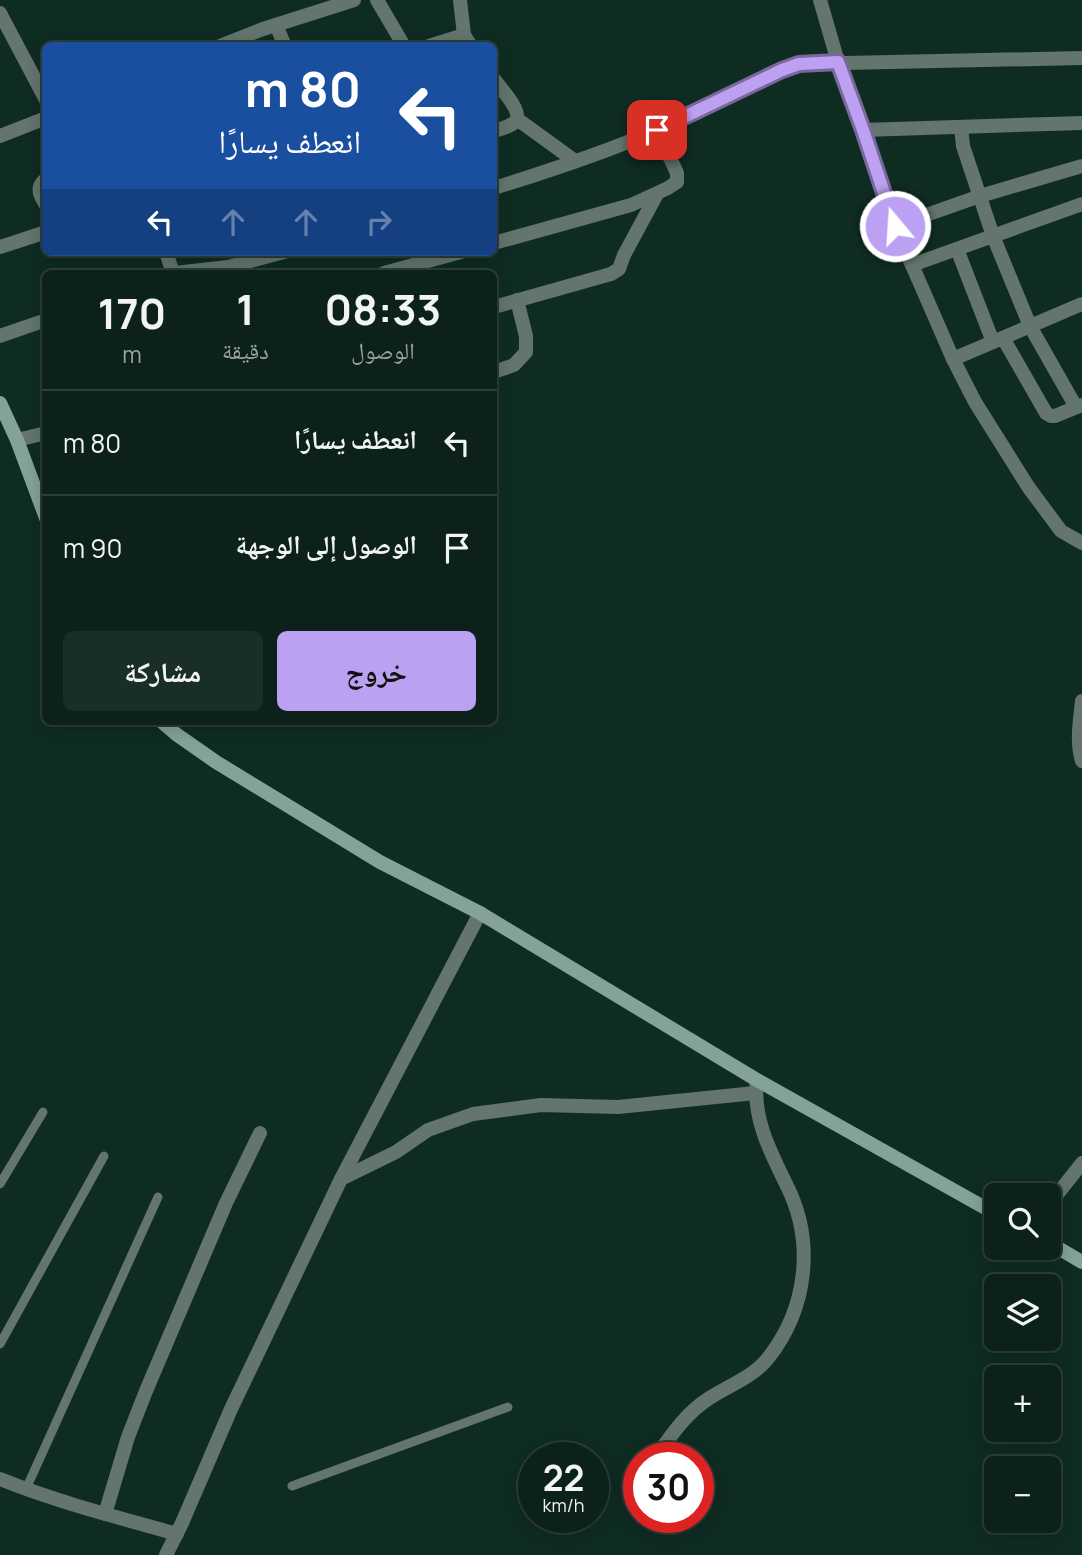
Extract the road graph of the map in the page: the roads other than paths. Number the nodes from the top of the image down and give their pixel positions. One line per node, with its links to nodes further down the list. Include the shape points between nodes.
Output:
1 (354, 0): 6 (street)
2 (376, 0): 10 (street)
3 (460, 0): 7 (street)
4 (823, 2): 12 (street)
5 (0, 13): 14 (street)
6 (276, 25): 8 (street); 9 (street)
7 (467, 40)
8 (231, 42)
9 (283, 42)
10 (402, 42)
11 (1082, 58): 12 (street)
12 (838, 62): 20 (street, via 799,64 782,70); 21 (street)
13 (497, 83): 15 (street, via 517,110)
14 (42, 92)
15 (517, 119): 19 (street); 23 (street)
16 (42, 120): 22 (street)
17 (1082, 123): 18 (street)
18 (961, 127): 21 (street); 28 (street)
19 (497, 130)
20 (657, 130): 23 (street); 27 (street, via 678,179)
21 (863, 130): 31 (street)
22 (0, 136)
23 (575, 162): 26 (street)
24 (1082, 166): 28 (street)
25 (42, 183): 29 (street)
26 (497, 187)
27 (657, 194): 34 (street); 42 (street, via 619,269)
28 (980, 196): 31 (street); 33 (street)
29 (42, 199)
30 (1082, 204): 33 (street)
31 (895, 226): 39 (street)
32 (42, 233): 35 (street)
33 (993, 236): 36 (street); 46 (street)
34 (497, 242)
35 (0, 247)
36 (957, 249): 39 (street); 48 (street)
37 (272, 256): 40 (street)
38 (446, 256): 41 (street)
39 (912, 265): 49 (street)
40 (229, 270)
41 (395, 270)
42 (517, 300): 44 (street); 50 (street, via 526,352 514,365)
43 (1082, 304): 46 (street)
44 (497, 306)
45 (42, 321): 47 (street)
46 (1030, 326): 48 (street); 52 (street)
47 (0, 336)
48 (998, 340): 49 (street); 52 (street, via 1046,414 1055,416)
49 (953, 359): 56 (street, via 1029,488 1061,531)
50 (497, 371)
51 (0, 402): 54 (street)
52 (1079, 406)
53 (42, 434): 54 (street)
54 (17, 440): 55 (street)
55 (42, 507)
56 (1082, 543)
57 (1082, 701): 59 (street, via 1078,732)
58 (166, 725): 60 (street, via 216,762 369,855)
59 (1082, 761)
60 (480, 913): 61 (street); 66 (street)
61 (756, 1086): 66 (street, via 618,1107 541,1105 473,1114 428,1130); 70 (street); 75 (street, via 760,1125 801,1226 804,1276 785,1334 770,1357 696,1407)
62 (43, 1112): 67 (lane)
63 (260, 1133): 79 (street, via 146,1391)
64 (104, 1156): 73 (lane)
65 (1082, 1163): 68 (street)
66 (341, 1180): 80 (street, via 231,1409)
67 (0, 1184)
68 (1061, 1190)
69 (158, 1197): 78 (lane)
70 (984, 1208)
71 (1061, 1250): 72 (street)
72 (1082, 1262)
73 (0, 1344)
74 (508, 1407): 77 (lane)
75 (667, 1442)
76 (0, 1479): 78 (street)
77 (292, 1486)
78 (26, 1489): 79 (street)
79 (105, 1514): 80 (street)
80 (177, 1534): 81 (street)
81 (166, 1555)

